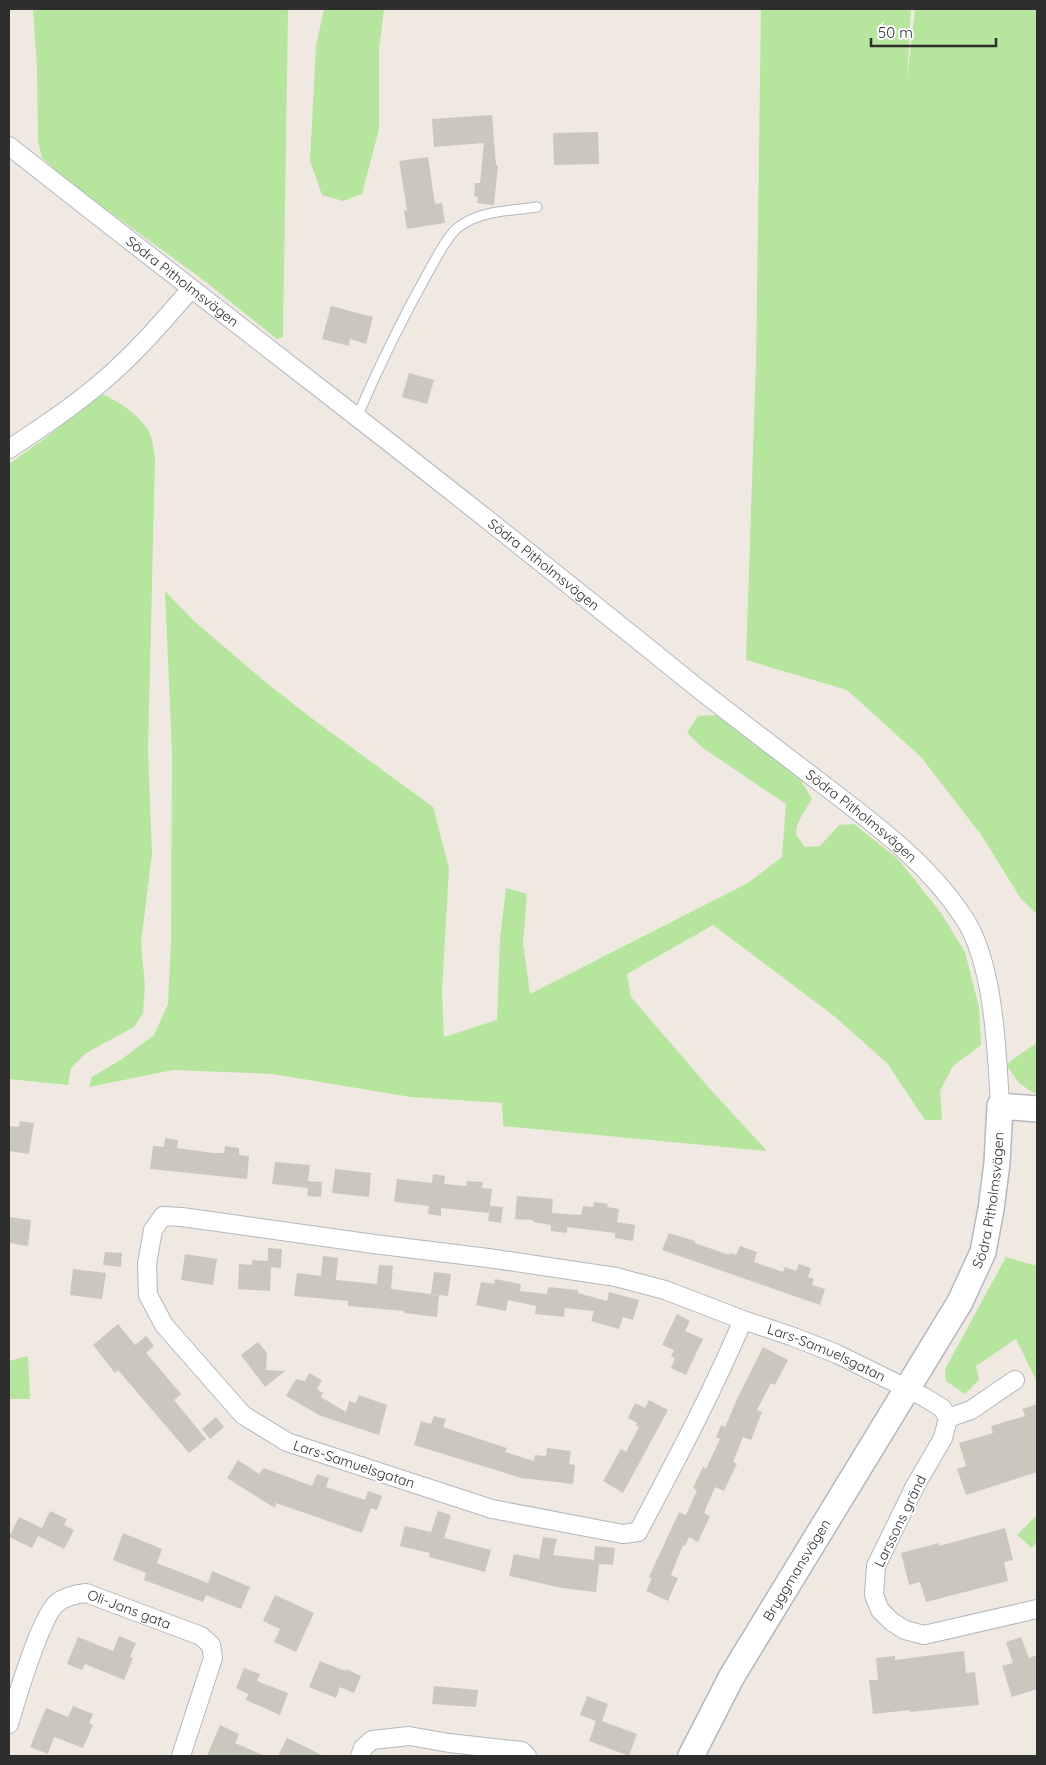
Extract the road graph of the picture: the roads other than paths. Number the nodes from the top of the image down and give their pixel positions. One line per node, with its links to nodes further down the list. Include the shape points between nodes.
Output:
1 (9, 146): 3 (street, Södra Pitholmsvägen)
2 (537, 207): 4 (lane, via 480,215 459,226 441,249 413,299)
3 (191, 289): 4 (street, Södra Pitholmsvägen); 5 (street, via 106,378 65,412)
4 (357, 417): 6 (street, Södra Pitholmsvägen, via 905,849 945,890 968,923 982,959 992,1005)
5 (9, 449)
6 (1000, 1106): 7 (street); 10 (street, Södra Pitholmsvägen, via 997,1163 983,1252 960,1302)
7 (1037, 1109)
8 (743, 1320): 8 (street, Lars-Samuelsgatan, via 688,1438 638,1532 623,1534 492,1509 287,1442 243,1415 164,1325 148,1295 147,1264 153,1230 163,1216 182,1217 616,1278 665,1290); 10 (street, Lars-Samuelsgatan, via 837,1354)
9 (1016, 1380): 11 (street, via 971,1410)
10 (907, 1388): 11 (street, via 942,1408); 17 (street, Bryggmansvägen, via 732,1676)
11 (948, 1418): 12 (street, Larssons gränd, via 943,1438 915,1486 876,1566 874,1595 880,1610 905,1630 924,1635)
12 (1037, 1608)
13 (9, 1724): 14 (street, Oli-Jans gata, via 42,1626 56,1604 74,1594 86,1593 201,1636 212,1645 213,1658)
14 (181, 1756)
15 (360, 1756): 16 (street, via 372,1740 409,1736 522,1751)
16 (527, 1756)
17 (691, 1756)

